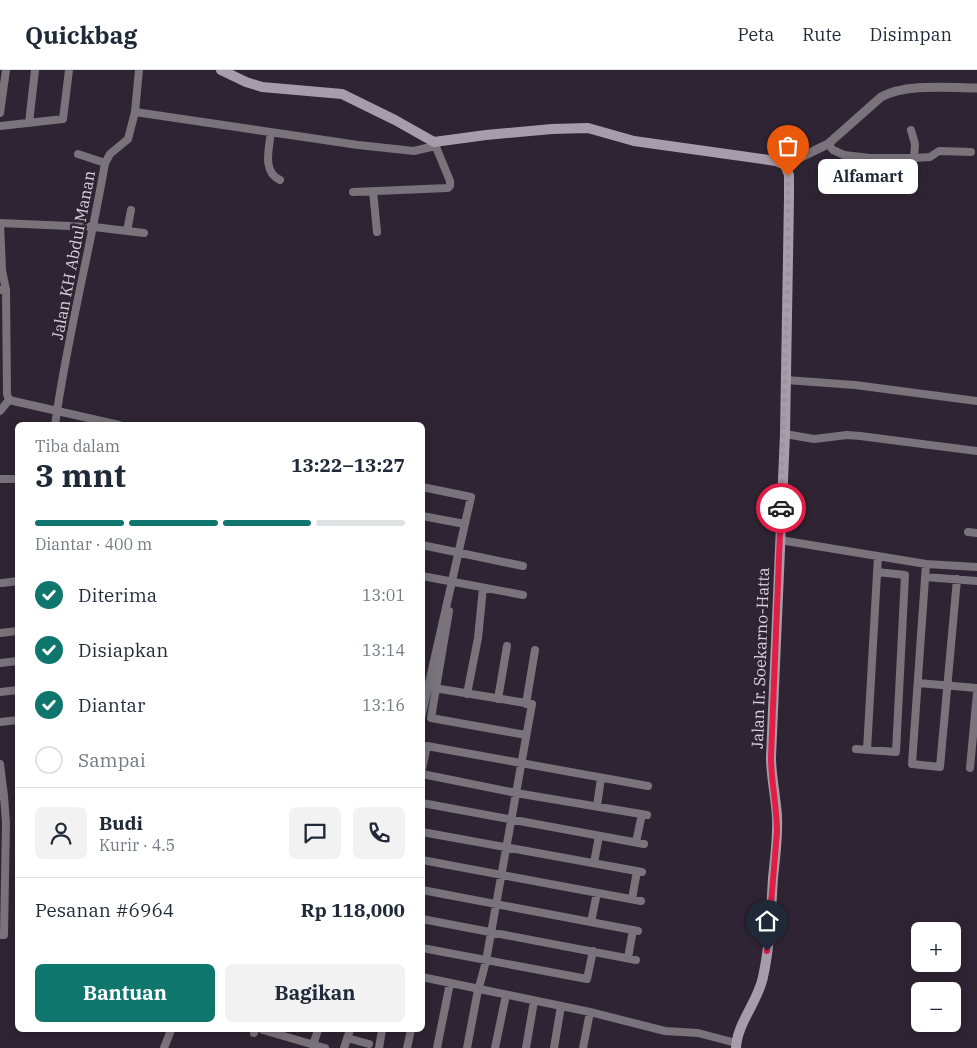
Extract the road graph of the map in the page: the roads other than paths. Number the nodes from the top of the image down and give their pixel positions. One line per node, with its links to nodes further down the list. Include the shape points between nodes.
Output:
1 (6, 70): 8 (street)
2 (36, 70): 9 (street)
3 (69, 70): 9 (street, via 63,119)
4 (139, 70): 7 (street, Jalan KH Abdul Manan)
5 (221, 70): 13 (main road, via 262,87 342,94)
6 (977, 88): 14 (street, via 915,88 890,92)
7 (135, 112): 12 (street); 18 (street, Jalan KH Abdul Manan, via 128,139 110,154)
8 (0, 113)
9 (29, 123): 10 (street)
10 (0, 126)
11 (910, 130): 17 (street, via 915,144)
12 (271, 132): 13 (street, via 414,151); 20 (street, via 269,170)
13 (438, 143): 19 (main road, via 495,134 588,128 634,141 776,161); 21 (street, via 450,186)
14 (828, 144): 17 (street, via 844,155); 19 (street)
15 (971, 152): 17 (street, via 936,151 930,157)
16 (78, 154): 18 (street)
17 (914, 158)
18 (105, 163): 24 (street, Jalan KH Abdul Manan)
19 (785, 165): 30 (main road, Jalan Ir. Soekarno-Hatta, via 789,252)
20 (280, 180)
21 (373, 191): 22 (street); 26 (street)
22 (353, 192)
23 (131, 210): 25 (street)
24 (94, 227): 25 (street); 28 (street, via 0,223); 34 (street, Jalan KH Abdul Manan)
25 (127, 231): 27 (street)
26 (377, 232)
27 (144, 233)
28 (3, 290): 29 (street)
29 (3, 332): 31 (street)
30 (786, 380): 32 (street, via 855,385); 37 (main road, Jalan Ir. Soekarno-Hatta)
31 (9, 400): 33 (street); 34 (street)
32 (977, 401)
33 (0, 411)
34 (57, 411): 35 (street, Jalan KH Abdul Manan); 36 (street)
35 (55, 422)
36 (106, 422)
37 (784, 434): 38 (street, via 814,439 860,436); 46 (main road, Jalan Ir. Soekarno-Hatta)
38 (977, 451)
39 (0, 479): 40 (street)
40 (15, 479)
41 (425, 488): 43 (street, via 471,497)
42 (425, 517): 43 (street)
43 (465, 524): 48 (street)
44 (968, 532): 45 (street)
45 (977, 533)
46 (780, 540): 49 (street); 130 (main road, Jalan Ir. Soekarno-Hatta, via 771,757 777,819 772,901 761,986)
47 (425, 546): 48 (street)
48 (459, 552): 51 (street); 59 (street)
49 (878, 556): 50 (street); 53 (street)
50 (926, 564): 52 (street); 55 (street)
51 (523, 566)
52 (977, 567)
53 (877, 572): 84 (street); 84 (street, via 905,575 896,752)
54 (425, 577): 59 (street)
55 (925, 577): 56 (street); 69 (street)
56 (957, 579): 58 (street); 70 (street)
57 (15, 581): 60 (street)
58 (977, 581)
59 (452, 582): 61 (street); 71 (street, via 446,632)
60 (2, 583)
61 (483, 588): 62 (street); 76 (street, via 478,638)
62 (522, 595)
63 (15, 631): 64 (street)
64 (0, 633)
65 (507, 646): 77 (street)
66 (535, 650): 79 (street)
67 (15, 661): 68 (street)
68 (0, 663)
69 (918, 683): 70 (street); 70 (street, via 912,764 940,767)
70 (948, 685): 72 (street)
71 (429, 687): 76 (street); 78 (street); 82 (street, via 431,718)
72 (977, 688)
73 (15, 690): 74 (street)
74 (0, 692)
75 (977, 693): 88 (street)
76 (467, 694): 77 (street)
77 (498, 699): 79 (street)
78 (425, 702)
79 (526, 704): 82 (street, via 532,704)
80 (15, 720): 81 (street)
81 (0, 722)
82 (526, 735): 87 (street)
83 (856, 749): 84 (street)
84 (867, 750)
85 (425, 755): 87 (street, via 427,746)
86 (0, 764): 93 (street)
87 (520, 764): 90 (street); 92 (street)
88 (970, 768)
89 (425, 775): 92 (street)
90 (601, 778): 91 (street); 95 (street)
91 (648, 786)
92 (516, 793): 95 (street); 96 (street)
93 (2, 796): 111 (street, via 6,823 4,935)
94 (425, 804): 96 (street)
95 (597, 806): 98 (street, via 644,814 640,843)
96 (512, 819): 98 (street); 99 (street)
97 (425, 833): 99 (street)
98 (599, 836): 101 (street)
99 (507, 847): 101 (street); 102 (street)
100 (425, 861): 102 (street)
101 (594, 863): 105 (street, via 639,872)
102 (502, 876): 104 (street); 107 (street)
103 (425, 891): 107 (street)
104 (597, 892): 105 (street); 109 (street)
105 (632, 899): 106 (street)
106 (640, 901)
107 (497, 903): 109 (street); 110 (street)
108 (425, 920): 110 (street)
109 (591, 922): 113 (street, via 636,930 632,959)
110 (492, 932): 113 (street); 114 (street)
111 (0, 935)
112 (425, 949): 114 (street)
113 (593, 951): 114 (street, via 587,979)
114 (486, 961): 117 (street)
115 (425, 978): 116 (street)
116 (450, 983): 117 (street); 136 (street)
117 (479, 989): 118 (street); 137 (street)
118 (506, 995): 119 (street); 138 (street)
119 (534, 1001): 120 (street); 139 (street)
120 (562, 1006): 121 (street); 140 (street)
121 (590, 1012): 130 (street, via 665,1031 698,1033); 141 (street)
122 (170, 1032): 131 (street)
123 (317, 1032): 129 (street)
124 (382, 1032): 134 (street)
125 (411, 1032): 135 (street)
126 (285, 1033): 129 (street)
127 (348, 1034): 128 (street); 133 (street)
128 (369, 1044)
129 (314, 1045): 132 (street)
130 (736, 1045)
131 (164, 1048)
132 (325, 1048)
133 (344, 1048)
134 (379, 1048)
135 (407, 1048)
136 (437, 1048)
137 (467, 1048)
138 (495, 1048)
139 (526, 1048)
140 (554, 1048)
141 (583, 1048)

